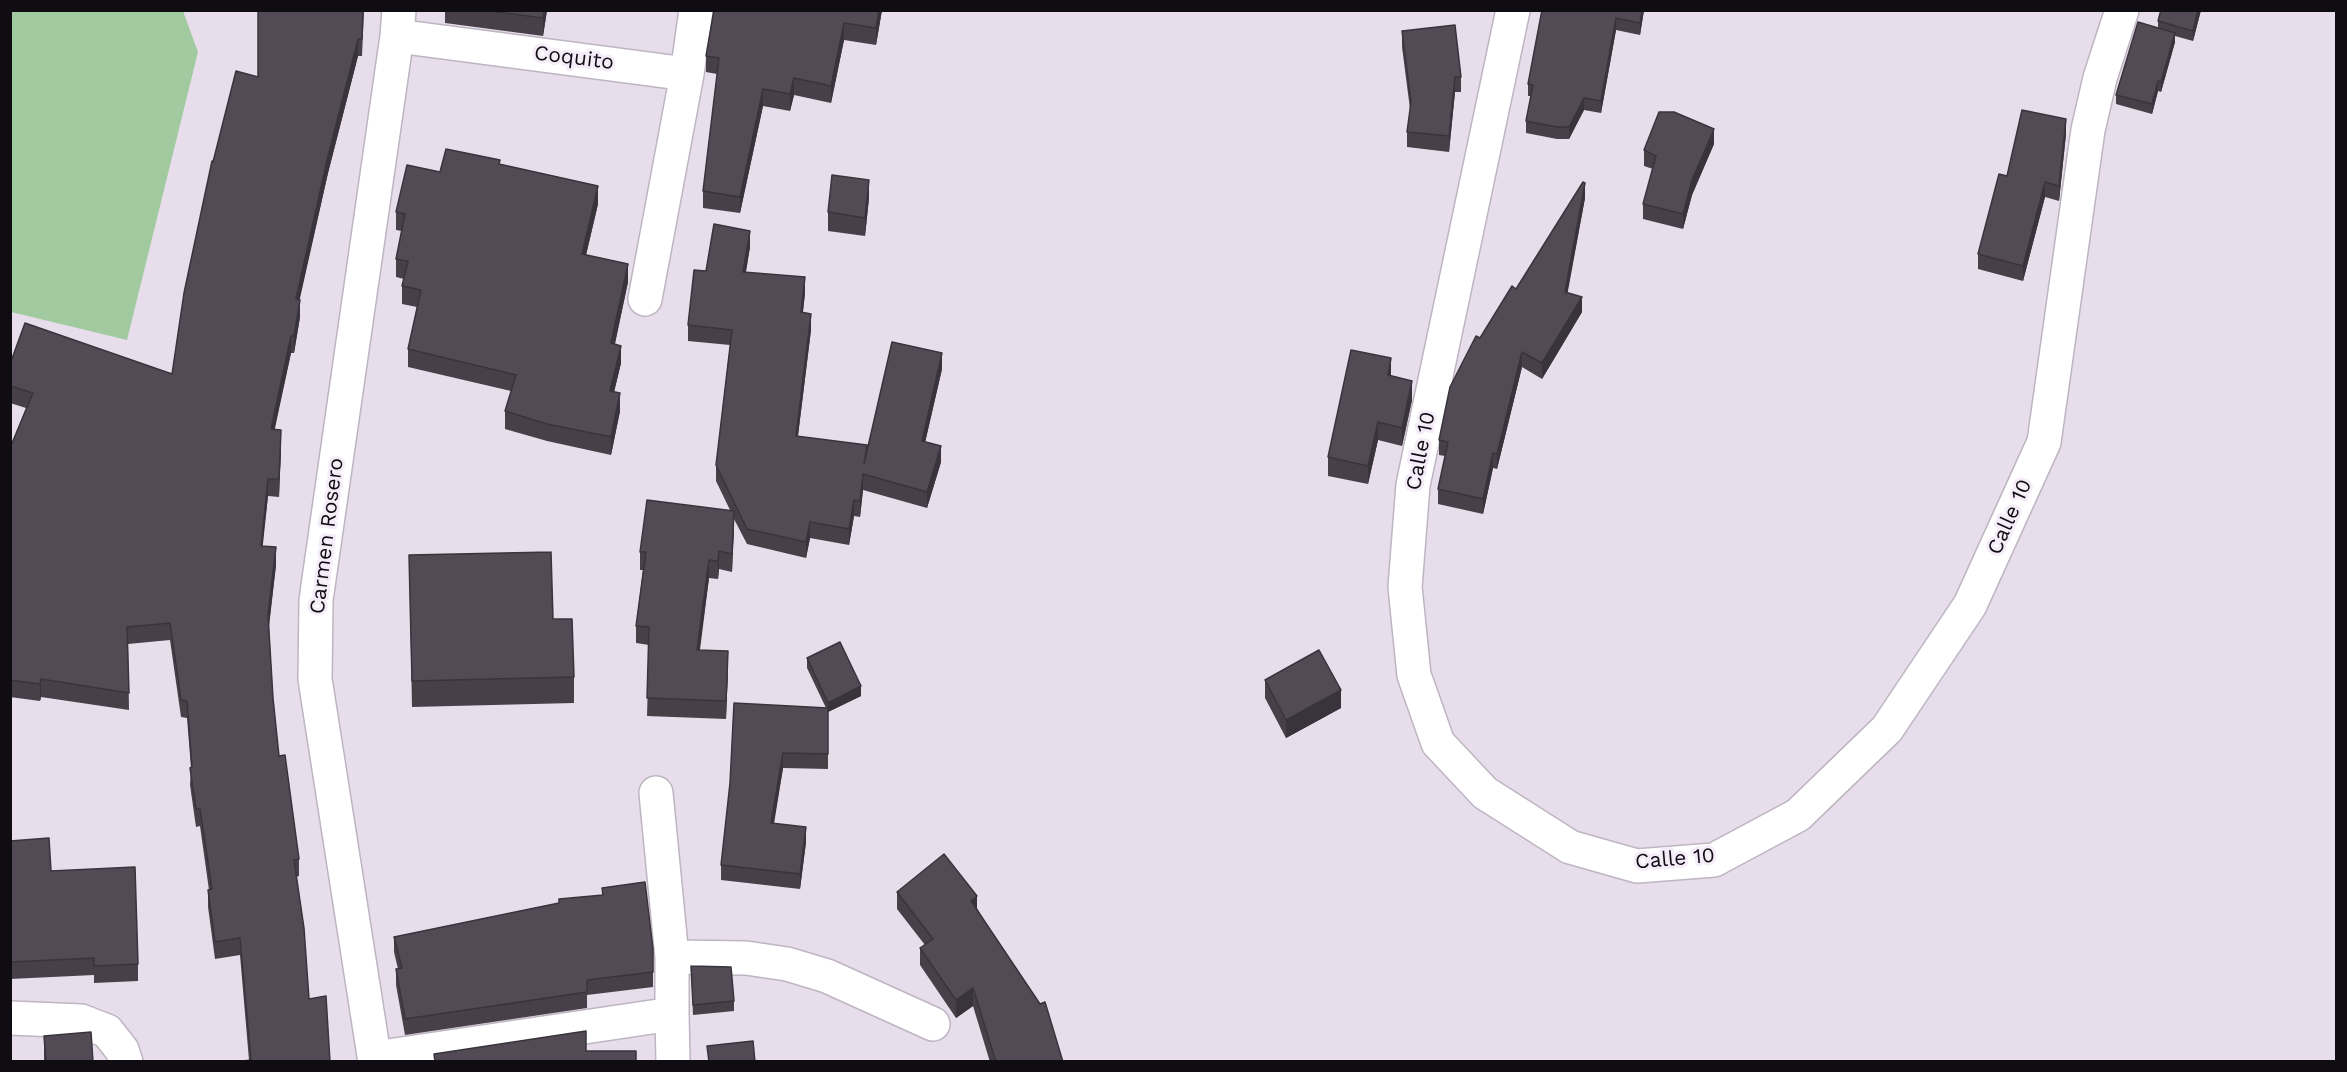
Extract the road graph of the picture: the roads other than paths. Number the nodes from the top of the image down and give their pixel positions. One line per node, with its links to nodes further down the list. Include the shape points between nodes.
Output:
1 (696, 10): 5 (street)
2 (1513, 10): 3 (street, Calle 10, via 1413,485 1405,587 1414,675 1438,743 1485,793 1570,847 1637,866 1714,860 1798,815 1887,729 1971,605 2044,442 2088,130)
3 (2122, 10)
4 (398, 23): 5 (street, Coquito); 12 (street, Carmen Rosero, via 316,600 315,679)
5 (687, 74): 6 (street)
6 (645, 299)
7 (656, 793): 8 (street)
8 (672, 957): 9 (street); 11 (street, via 746,958 787,964 827,976)
9 (672, 1014): 12 (street); 14 (street)
10 (10, 1018): 13 (street, via 81,1021 107,1031)
11 (933, 1024)
12 (375, 1060)
13 (126, 1062)
14 (673, 1062)

